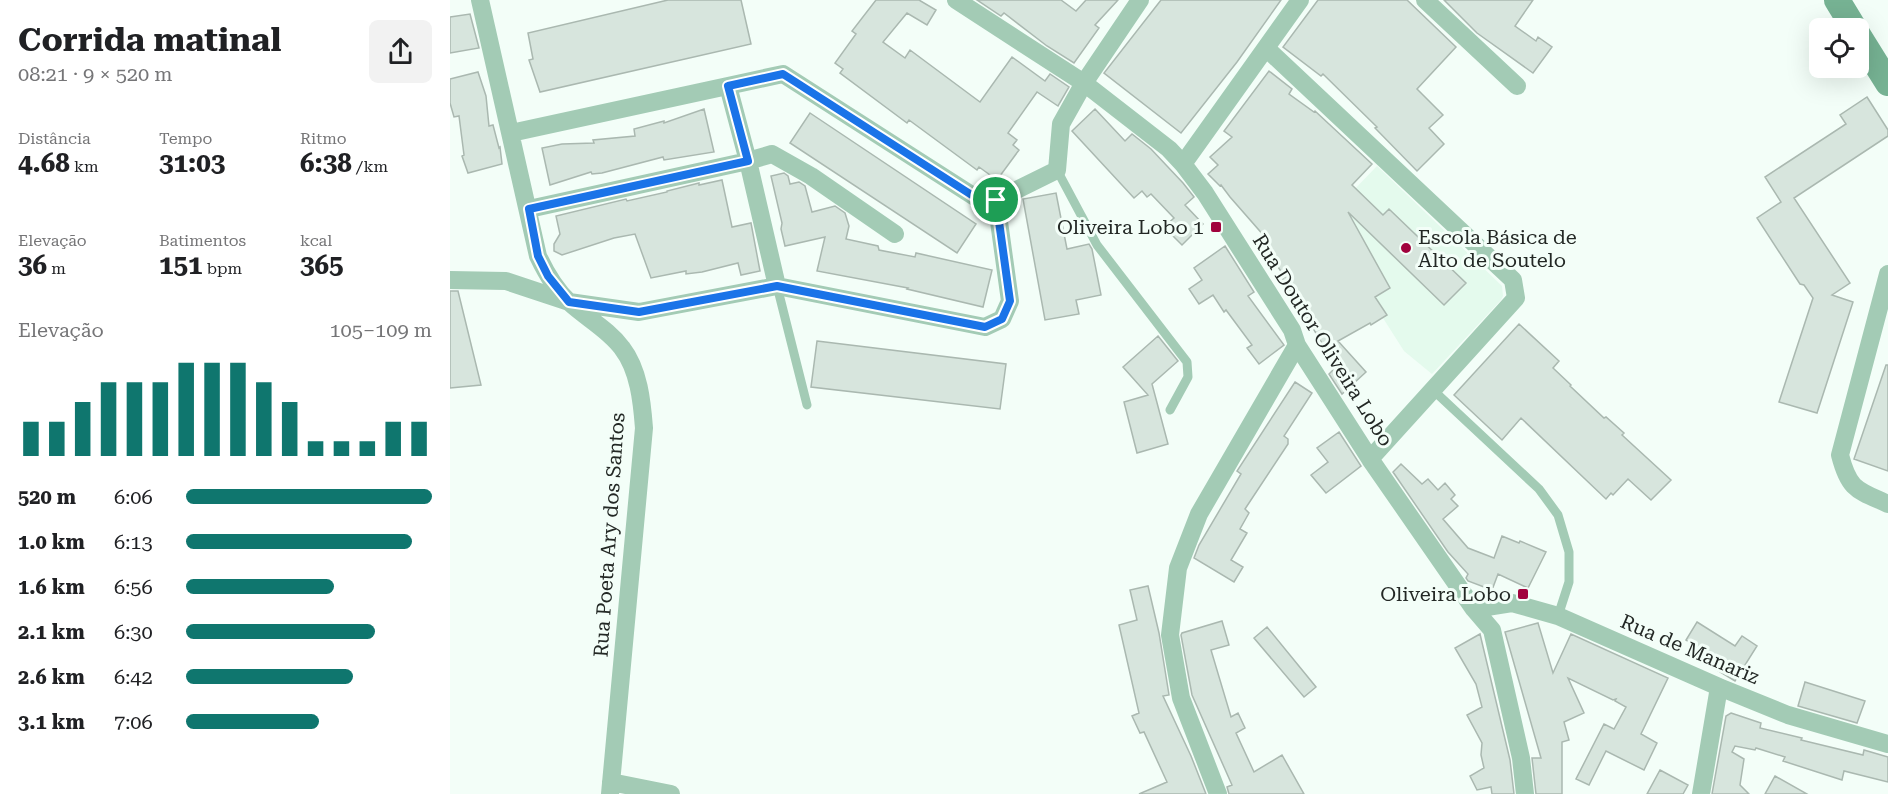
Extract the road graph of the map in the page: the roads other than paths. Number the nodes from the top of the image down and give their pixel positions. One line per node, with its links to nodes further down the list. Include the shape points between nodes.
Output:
1 (480, 0): 14 (street, Rua Poeta Ary dos Santos)
2 (956, 0): 10 (street, Rua Doutor Oliveira Lobo)
3 (1140, 0): 10 (street)
4 (1300, 0): 8 (street)
5 (1425, 0): 13 (street)
6 (1837, 0): 7 (street)
7 (1848, 18)
8 (1266, 48): 16 (street); 26 (street, via 1513,279 1516,298)
9 (1869, 53): 11 (street)
10 (1084, 83): 16 (street, Rua Doutor Oliveira Lobo); 17 (street, via 1060,124)
11 (1888, 83)
12 (728, 86): 14 (street); 15 (street); 18 (street, via 783,74 981,201)
13 (1517, 86)
14 (511, 133): 19 (street, Rua Poeta Ary dos Santos)
15 (748, 161): 19 (street); 20 (street, via 772,154 812,176); 23 (street)
16 (1183, 164): 25 (street, Rua Doutor Oliveira Lobo, via 1292,330)
17 (1057, 170): 18 (street); 28 (lane, via 1097,245 1187,362 1188,377)
18 (996, 200): 23 (street, via 1010,301 1002,319 985,327)
19 (529, 209): 24 (street, Rua Poeta Ary dos Santos, via 538,256)
20 (895, 234)
21 (1888, 274): 30 (street, via 1840,455 1845,477 1859,492)
22 (450, 280): 24 (street, via 506,281)
23 (777, 286): 24 (street, via 639,312); 27 (lane)
24 (569, 302): 35 (street, Rua Poeta Ary dos Santos, via 622,347 636,376 644,428)
25 (1297, 345): 29 (street, Rua Doutor Oliveira Lobo); 37 (street, via 1199,514 1178,568 1170,635 1179,687)
26 (1433, 390): 29 (street); 32 (lane, via 1539,489 1558,515 1569,552 1569,582)
27 (807, 405)
28 (1170, 410)
29 (1370, 459): 31 (street, Rua Doutor Oliveira Lobo)
30 (1888, 504)
31 (1474, 609): 32 (street, Rua de Manariz, via 1512,603); 38 (street, Rua Doutor Oliveira Lobo, via 1492,630 1521,758)
32 (1558, 616): 33 (street, Rua de Manariz)
33 (1719, 687): 34 (street, Rua de Manariz, via 1788,715); 39 (street)
34 (1888, 744)
35 (610, 788): 36 (street)
36 (671, 794)
37 (1218, 794)
38 (1525, 794)
39 (1701, 794)

